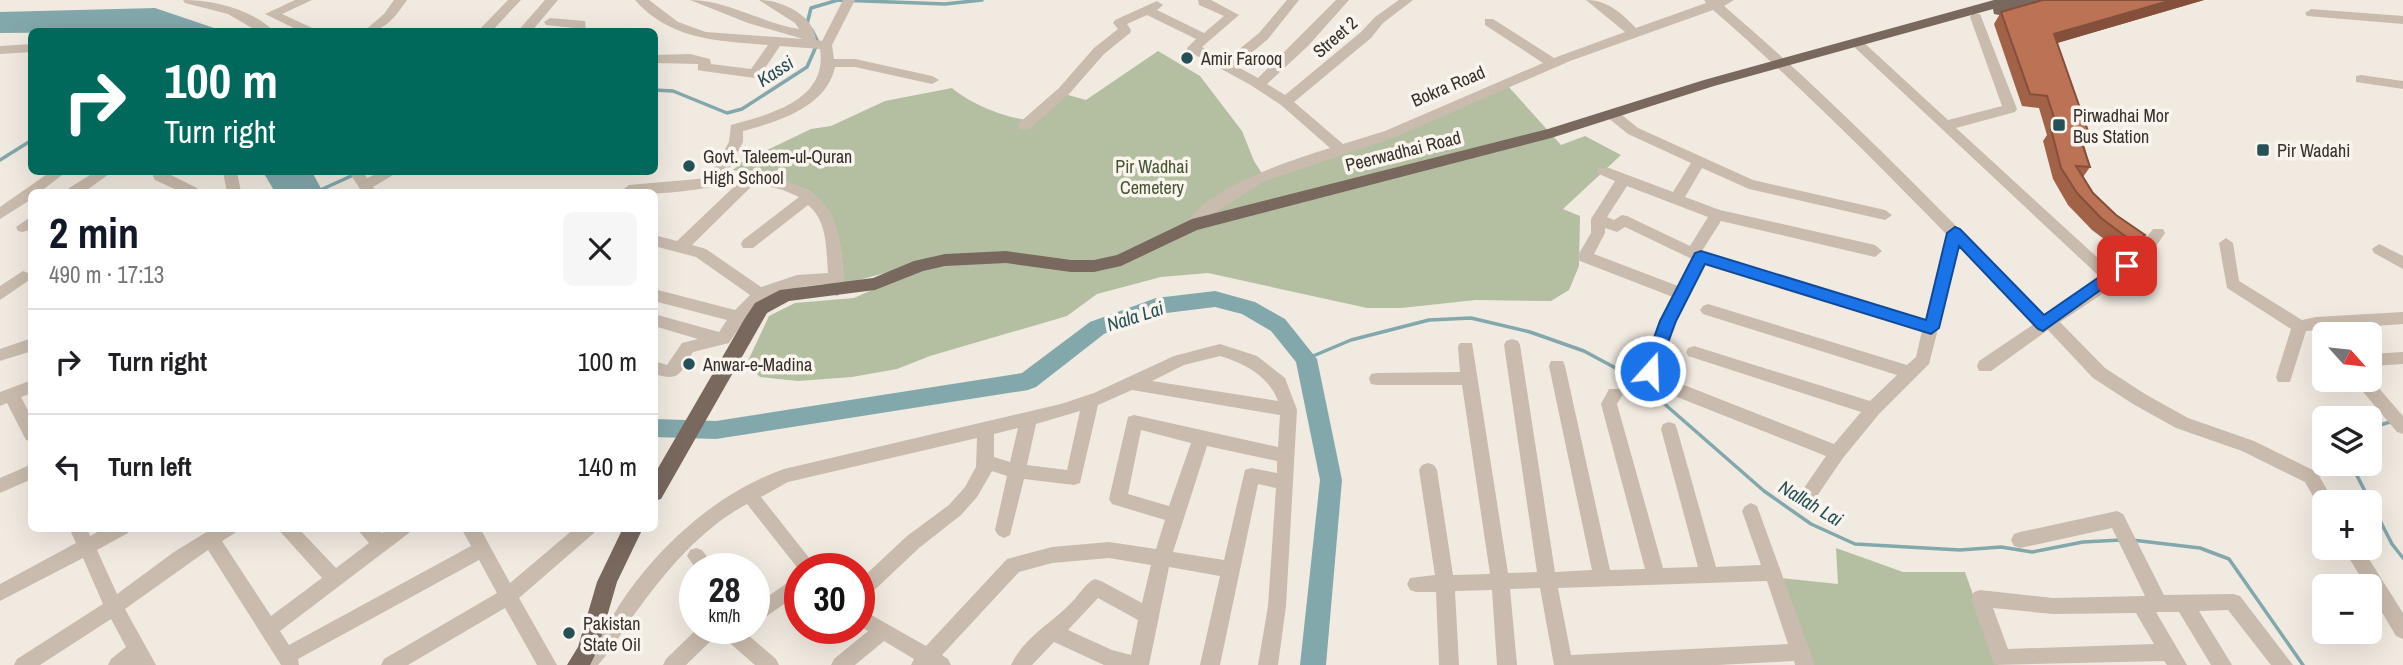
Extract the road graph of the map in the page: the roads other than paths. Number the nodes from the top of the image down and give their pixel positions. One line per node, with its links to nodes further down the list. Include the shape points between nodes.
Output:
1 (188, 0): 25 (street, via 232,11)
2 (306, 0): 26 (street, via 271,14)
3 (401, 0): 27 (street)
4 (515, 0): 28 (street)
5 (552, 0): 29 (street)
6 (641, 0): 34 (street, via 673,25 705,36)
7 (696, 0): 18 (street)
8 (765, 0): 33 (street, via 800,20)
9 (1205, 0): 32 (street, via 1233,15)
10 (1293, 0): 42 (street, via 1285,15)
11 (1343, 0): 48 (street)
12 (1407, 0): 50 (street, Street 2)
13 (1592, 0): 31 (street)
14 (2010, 0): 36 (main road)
15 (2037, 0): 21 (main road)
16 (847, 2): 35 (street)
17 (1718, 2): 31 (street, Bokra Road); 43 (street)
18 (717, 3): 33 (street)
19 (1152, 4): 32 (street); 53 (street, via 1119,23 1125,30)
20 (2311, 13): 22 (street)
21 (1976, 17): 36 (main road); 52 (street, via 2010,109)
22 (2403, 20)
23 (550, 22): 30 (street, via 581,24)
24 (1489, 22): 41 (street)
25 (262, 28)
26 (305, 28)
27 (374, 28)
28 (487, 28)
29 (527, 28)
30 (580, 28)
31 (1634, 33): 41 (street, Bokra Road)
32 (1204, 38): 42 (street, via 1193,48)
33 (809, 39): 34 (street); 35 (street)
34 (776, 42): 44 (street)
35 (826, 45): 40 (street)
36 (1859, 46): 43 (main road, Peerwadhai Road); 52 (street)
37 (28, 48): 38 (street)
38 (0, 50)
39 (658, 59): 44 (street, via 690,58 705,62 703,67)
40 (828, 63): 47 (street, via 855,63); 64 (street, via 827,74 806,99 763,122 736,128 737,142)
41 (1553, 63): 54 (street, Bokra Road, via 1390,134)
42 (1227, 66): 48 (street)
43 (1786, 66): 51 (main road, Peerwadhai Road, via 1649,109); 77 (street)
44 (754, 74): 45 (street)
45 (776, 78)
46 (2361, 79): 49 (street)
47 (932, 80)
48 (1259, 84): 50 (street)
49 (2403, 85)
50 (1286, 102): 54 (street)
51 (1615, 113): 55 (street, via 1633,131); 76 (main road, Peerwadhai Road, via 1551,134)
52 (1944, 126): 88 (street)
53 (1024, 127)
54 (1340, 149): 76 (street, Bokra Road, via 1258,178 1200,215)
55 (1700, 161): 71 (street); 74 (street, via 1749,184)
56 (1604, 171): 62 (street)
57 (56, 175): 65 (street)
58 (100, 175): 66 (street)
59 (382, 175): 63 (street)
60 (160, 176): 67 (street)
61 (752, 178): 64 (street, via 741,175); 70 (street, via 788,186); 82 (street)
62 (1624, 179): 71 (street); 75 (street)
63 (363, 181)
64 (714, 183): 68 (street)
65 (36, 189)
66 (79, 189)
67 (186, 189)
68 (641, 189)
69 (28, 194): 72 (street)
70 (808, 197): 81 (street); 89 (street, via 819,206 832,231)
71 (1676, 199): 73 (street)
72 (0, 214)
73 (1717, 215): 84 (street); 85 (street)
74 (1885, 215)
75 (1598, 219): 85 (street, via 1617,227 1622,220); 92 (street, via 1598,233 1585,257)
76 (1192, 225): 89 (main road, Peerwadhai Road, via 1121,260 1094,266 1006,257 955,259 920,265 875,284)
77 (1955, 233): 99 (street); 101 (street)
78 (2158, 233): 88 (street)
79 (658, 241): 82 (street)
80 (2226, 243): 100 (street, via 2232,284)
81 (748, 244)
82 (680, 247): 91 (street, via 701,253)
83 (2379, 249): 86 (street)
84 (1875, 251)
85 (1697, 255): 92 (street); 101 (street)
86 (2403, 263)
87 (23, 277): 90 (street)
88 (2111, 279): 99 (street)
89 (836, 284): 91 (street, via 784,284); 142 (main road, Peerwadhai Road, via 778,298 761,308)
90 (0, 294)
91 (760, 294): 95 (street)
92 (1682, 294): 114 (street)
93 (658, 296): 95 (street)
94 (1708, 310): 115 (street)
95 (737, 317): 103 (street)
96 (2403, 318): 98 (street)
97 (658, 321): 103 (street)
98 (2367, 322)
99 (2046, 323): 112 (street); 143 (street, via 2099,373 2139,399 2182,423 2248,446 2311,477)
100 (2312, 327)
101 (1931, 328): 115 (street, via 1923,360)
102 (2312, 331): 116 (street)
103 (723, 339): 113 (street, via 688,347 671,372)
104 (28, 345): 108 (street)
105 (1512, 345): 172 (street)
106 (1466, 347): 117 (street)
107 (1694, 352): 126 (street)
108 (0, 355)
109 (2403, 358): 110 (street)
110 (2382, 359)
111 (1557, 366): 170 (street)
112 (1985, 366)
113 (658, 368)
114 (1650, 371)
115 (1909, 372): 126 (street)
116 (2284, 377)
117 (1469, 378): 118 (street); 173 (street)
118 (1377, 379)
119 (1134, 384): 125 (street); 127 (street); 127 (street, via 1180,360 1220,350 1251,360 1279,383)
120 (28, 388): 124 (street)
121 (1678, 390): 134 (street)
122 (2372, 392): 129 (street)
123 (1615, 394): 168 (street, via 1609,404)
124 (6, 397): 130 (street)
125 (1090, 402): 128 (street); 138 (street, via 1074,478)
126 (1873, 409): 134 (street)
127 (1289, 410): 135 (street)
128 (1028, 419): 132 (street); 138 (street)
129 (2397, 421)
130 (28, 429)
131 (1670, 429): 167 (street)
132 (986, 431): 136 (street); 145 (street, via 818,466)
133 (1201, 438): 135 (street); 147 (street); 147 (street, via 1134,422 1118,499)
134 (1837, 453): 144 (street)
135 (1285, 457): 140 (street)
136 (985, 461): 138 (street); 169 (street, via 980,481 955,510)
137 (1428, 470): 174 (street)
138 (1015, 471): 148 (street)
139 (28, 473): 141 (street)
140 (1284, 482): 165 (street, via 1251,475); 213 (street, via 1277,606)
141 (0, 486)
142 (658, 486)
143 (2318, 490)
144 (1811, 491)
145 (748, 493): 162 (street); 206 (street, via 690,535)
146 (1751, 511): 166 (street)
147 (1175, 515): 163 (street)
148 (1004, 530)
149 (80, 532): 161 (street)
150 (115, 532): 161 (street)
151 (222, 532): 158 (street)
152 (290, 532): 171 (street)
153 (369, 532): 160 (street)
154 (398, 532): 160 (street)
155 (583, 532): 178 (street)
156 (631, 532): 205 (main road)
157 (476, 536): 178 (street); 195 (street)
158 (211, 539): 182 (street); 185 (street)
159 (2020, 540): 180 (street, via 2117,519)
160 (381, 544): 171 (street)
161 (87, 547): 176 (street); 182 (street)
162 (796, 553)
163 (1163, 557): 165 (street); 183 (street); 196 (street, via 1109,550 1052,555 1013,565)
164 (2359, 560): 186 (street)
165 (1229, 569): 212 (street)
166 (1771, 573): 167 (street); 192 (street)
167 (1709, 575): 168 (street)
168 (1656, 577): 170 (street)
169 (875, 578)
170 (1603, 578): 172 (street)
171 (335, 579): 185 (street)
172 (1548, 580): 173 (street); 199 (street)
173 (1500, 581): 174 (street); 215 (street)
174 (1445, 583): 175 (street); 214 (street)
175 (1416, 584)
176 (0, 593)
177 (784, 594): 181 (street)
178 (508, 596): 203 (street); 204 (street)
179 (2183, 602): 180 (street); 216 (street); 217 (street, via 2233,602)
180 (2149, 603): 193 (street); 198 (street, via 2053,606 1980,598)
181 (770, 605)
182 (114, 607): 191 (street); 201 (street)
183 (1148, 616): 188 (street, via 1095,587); 211 (street)
184 (875, 626): 187 (street)
185 (268, 629): 195 (street)
186 (2403, 630)
187 (883, 631): 196 (street); 209 (street)
188 (1051, 631): 210 (street); 211 (street, via 1110,659)
189 (695, 644): 207 (street)
190 (747, 644): 208 (street)
191 (141, 658): 202 (street)
192 (1803, 659): 194 (street)
193 (2173, 659): 198 (street)
194 (1730, 660): 197 (street)
195 (288, 661)
196 (930, 662)
197 (1673, 662): 200 (street)
198 (2003, 662)
199 (1563, 664): 200 (street)
200 (1616, 664)
201 (24, 665)
202 (118, 665)
203 (391, 665)
204 (547, 665)
205 (578, 665)
206 (585, 665)
207 (673, 665)
208 (769, 665)
209 (841, 665)
210 (1021, 665)
211 (1137, 665)
212 (1210, 665)
213 (1268, 665)
214 (1449, 665)
215 (1507, 665)
216 (2222, 665)
217 (2283, 665)

